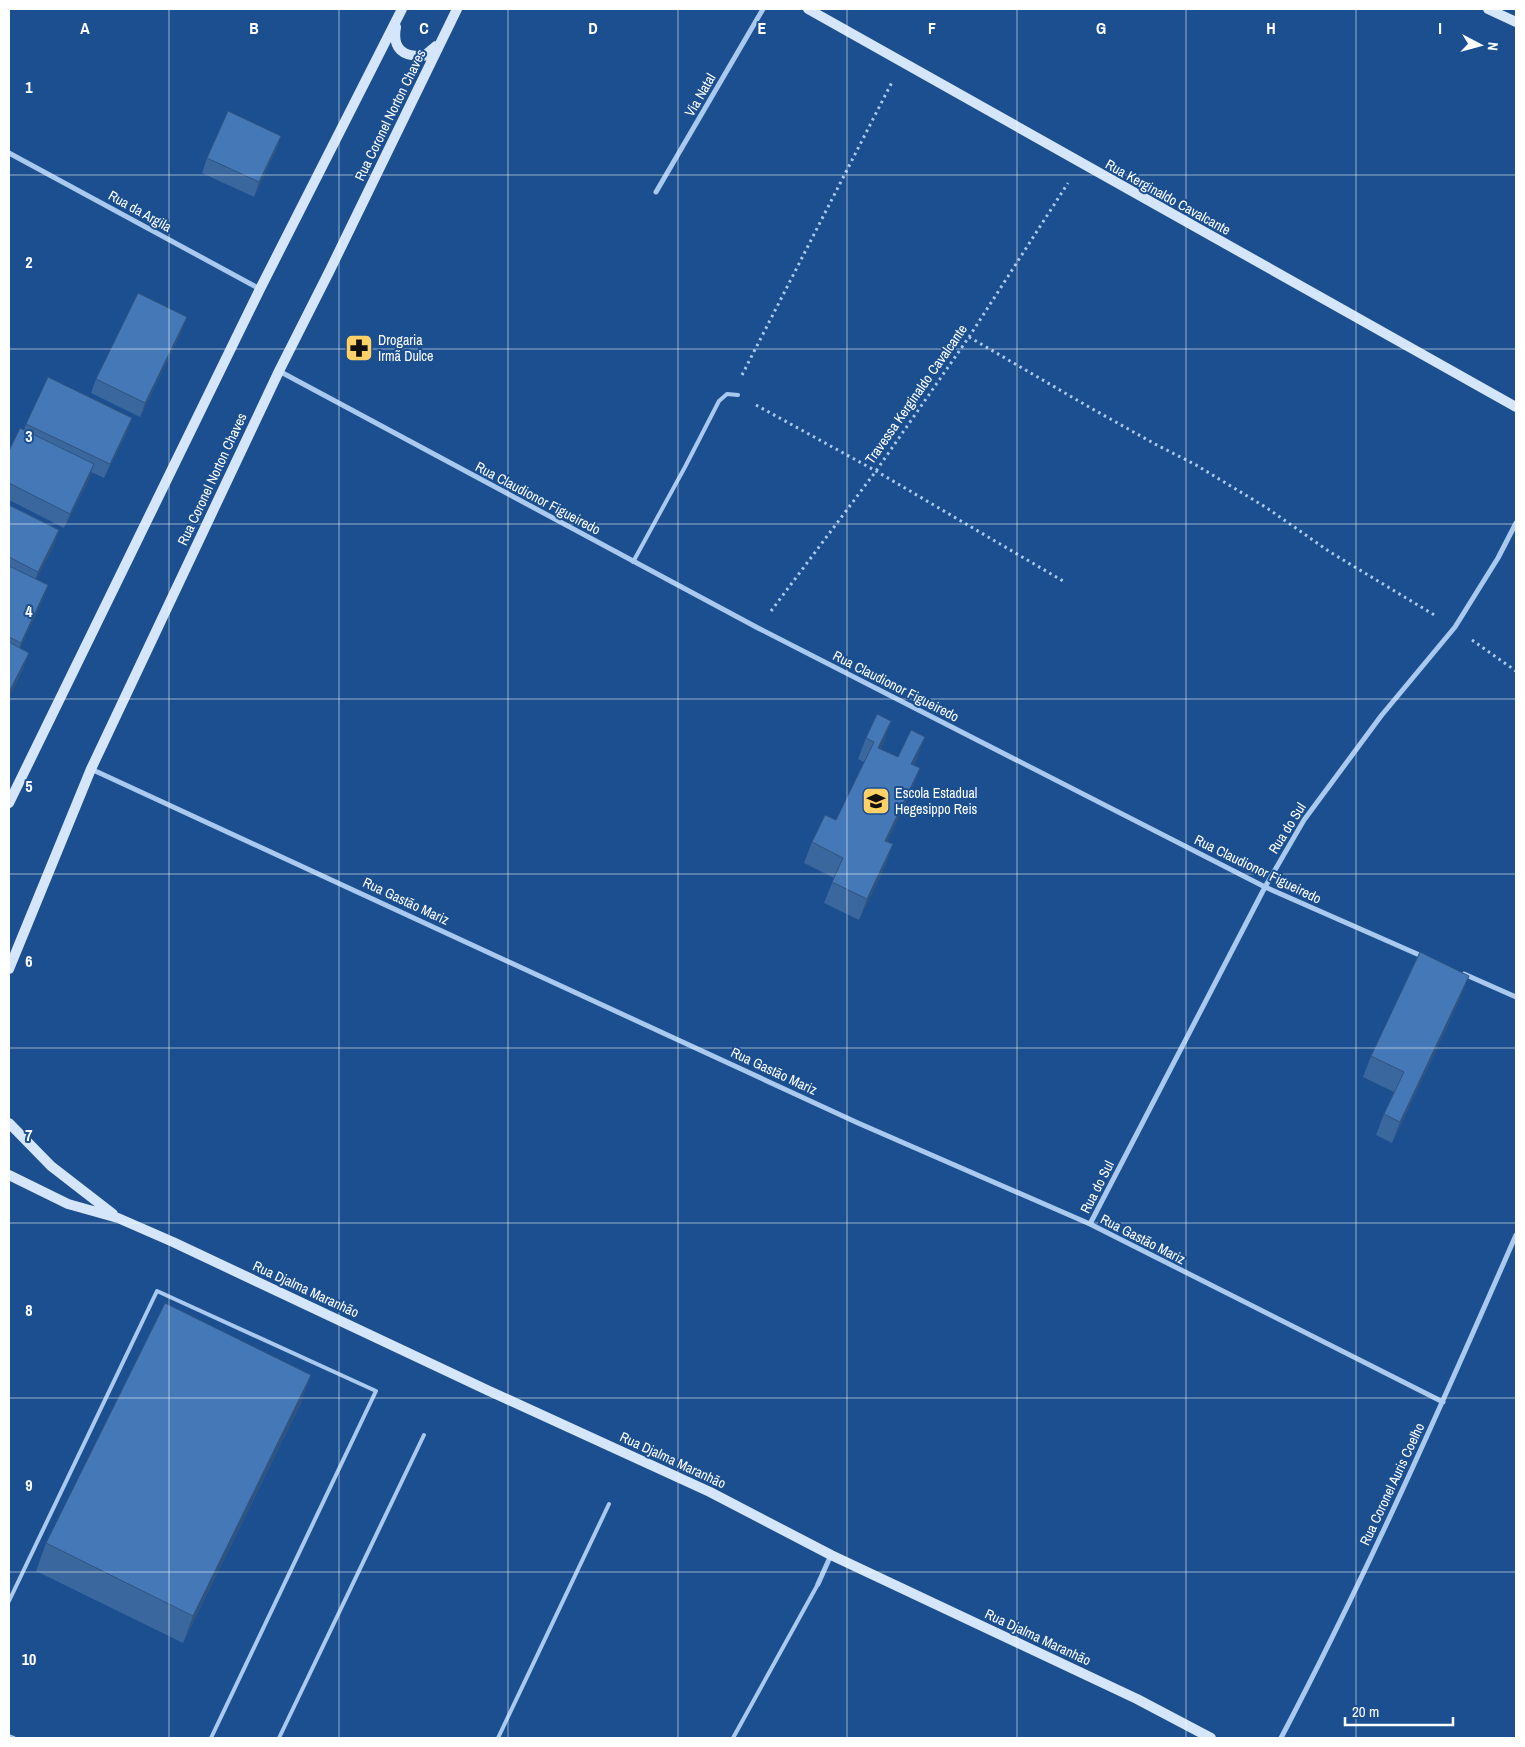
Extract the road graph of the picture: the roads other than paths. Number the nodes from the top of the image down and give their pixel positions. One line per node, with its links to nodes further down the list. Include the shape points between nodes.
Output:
1 (457, 9): 7 (main road, Rua Coronel Norton Chaves)
2 (763, 9): 9 (street, Via Natal)
3 (808, 9): 13 (main road, Rua Kerginaldo Cavalcante)
4 (1488, 9): 6 (main road)
5 (400, 12): 7 (main road, via 394,41 402,51 408,55 424,56); 10 (main road)
6 (1516, 22)
7 (440, 42): 11 (main road, Rua Coronel Norton Chaves)
8 (9, 153): 10 (street, Rua da Argila)
9 (656, 192)
10 (260, 289): 17 (main road)
11 (279, 371): 15 (street, Rua Claudionor Figueiredo); 16 (main road, Rua Coronel Norton Chaves)
12 (738, 395): 15 (lane, via 727,394 719,401)
13 (1516, 407)
14 (1516, 523): 18 (street, Rua do Sul, via 1455,627 1381,716 1304,820)
15 (634, 562): 18 (street, Rua Claudionor Figueiredo)
16 (91, 769): 20 (main road, Rua Coronel Norton Chaves); 26 (street, Rua Gastão Mariz, via 858,1123)
17 (9, 802)
18 (1265, 887): 19 (street, Rua Claudionor Figueiredo); 26 (street, Rua do Sul)
19 (1426, 958)
20 (9, 969)
21 (1462, 973): 22 (street)
22 (1516, 997)
23 (9, 1123): 25 (main road, Rua Djalma Maranhão, via 51,1166)
24 (9, 1175): 25 (main road, Rua Djalma Maranhão, via 68,1204)
25 (118, 1218): 31 (main road, Rua Djalma Maranhão, via 710,1492)
26 (1090, 1224): 28 (street, Rua Gastão Mariz)
27 (1516, 1235): 28 (street, Rua Coronel Auris Coelho)
28 (1443, 1402): 41 (street, Rua Coronel Auris Coelho, via 1327,1649)
29 (424, 1435): 37 (lane)
30 (609, 1504): 38 (lane)
31 (831, 1554): 32 (street); 40 (main road, Rua Djalma Maranhão, via 1138,1699)
32 (818, 1584): 39 (lane)
33 (9, 1601): 36 (lane, via 157,1291 376,1392)
34 (9, 1736): 35 (lane)
35 (14, 1738)
36 (211, 1738)
37 (279, 1738)
38 (498, 1738)
39 (733, 1738)
40 (1212, 1738)
41 (1281, 1738)

